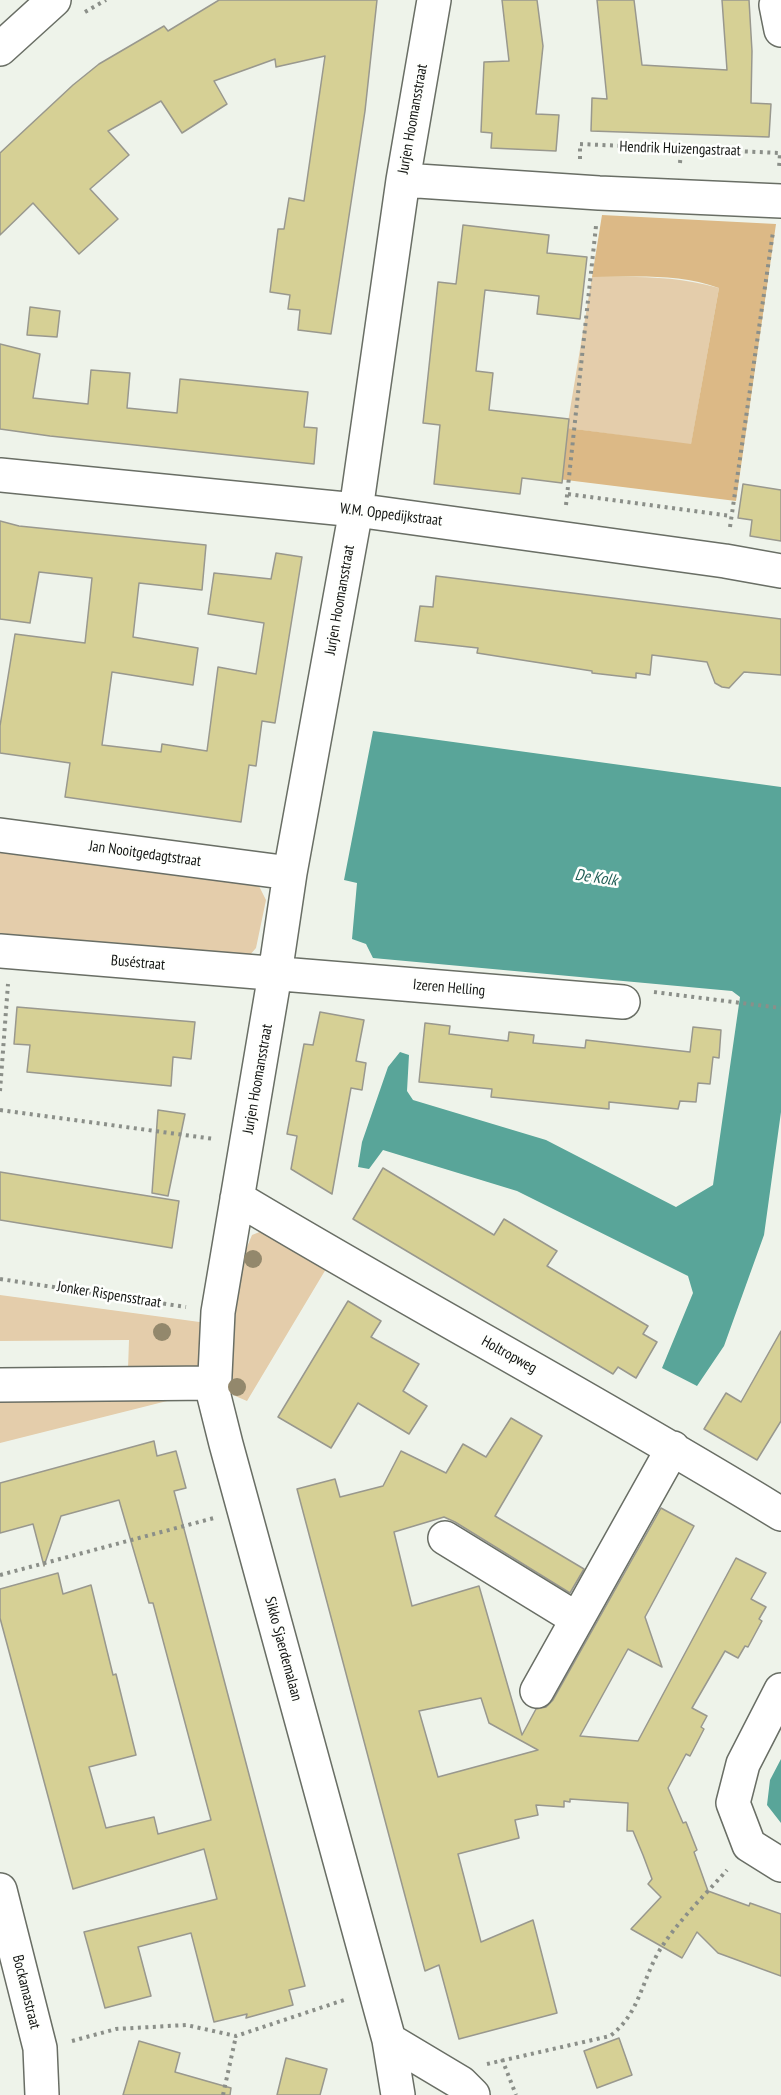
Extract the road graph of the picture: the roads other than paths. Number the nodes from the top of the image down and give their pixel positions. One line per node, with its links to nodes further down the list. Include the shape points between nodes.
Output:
1 (54, 0): 3 (street)
2 (434, 0): 4 (street, Jurjen Hoomansstraat)
3 (0, 49)
4 (403, 180): 5 (street); 7 (street, Jurjen Hoomansstraat)
5 (779, 201)
6 (0, 475): 7 (street, W.M. Oppedijkstraat)
7 (356, 510): 8 (street, W.M. Oppedijkstraat); 10 (street, Jurjen Hoomansstraat)
8 (781, 571)
9 (0, 835): 10 (street, Jan Nooitgedagtstraat)
10 (290, 873): 12 (street, Jurjen Hoomansstraat)
11 (5, 952): 12 (street, Buséstraat)
12 (276, 974): 13 (street, Izeren Helling); 14 (street, Jurjen Hoomansstraat)
13 (623, 1002)
14 (237, 1198): 15 (street, Sikko Sjaerdemalaan, via 218,1312); 17 (street, Holtropweg)
15 (214, 1383): 16 (street); 25 (street, Sikko Sjaerdemalaan, via 214,1396)
16 (0, 1385)
17 (673, 1448): 18 (street, Holtropweg); 20 (street)
18 (781, 1514)
19 (446, 1538): 20 (street)
20 (577, 1619): 21 (street)
21 (537, 1690)
22 (781, 1690): 23 (street, via 743,1764 733,1803 749,1845)
23 (781, 1865)
24 (0, 1890): 27 (street, Bockamastraat, via 40,2048)
25 (389, 2040): 26 (street); 28 (street, Sikko Sjaerdemalaan)
26 (462, 2086)
27 (42, 2095)
28 (398, 2095)

